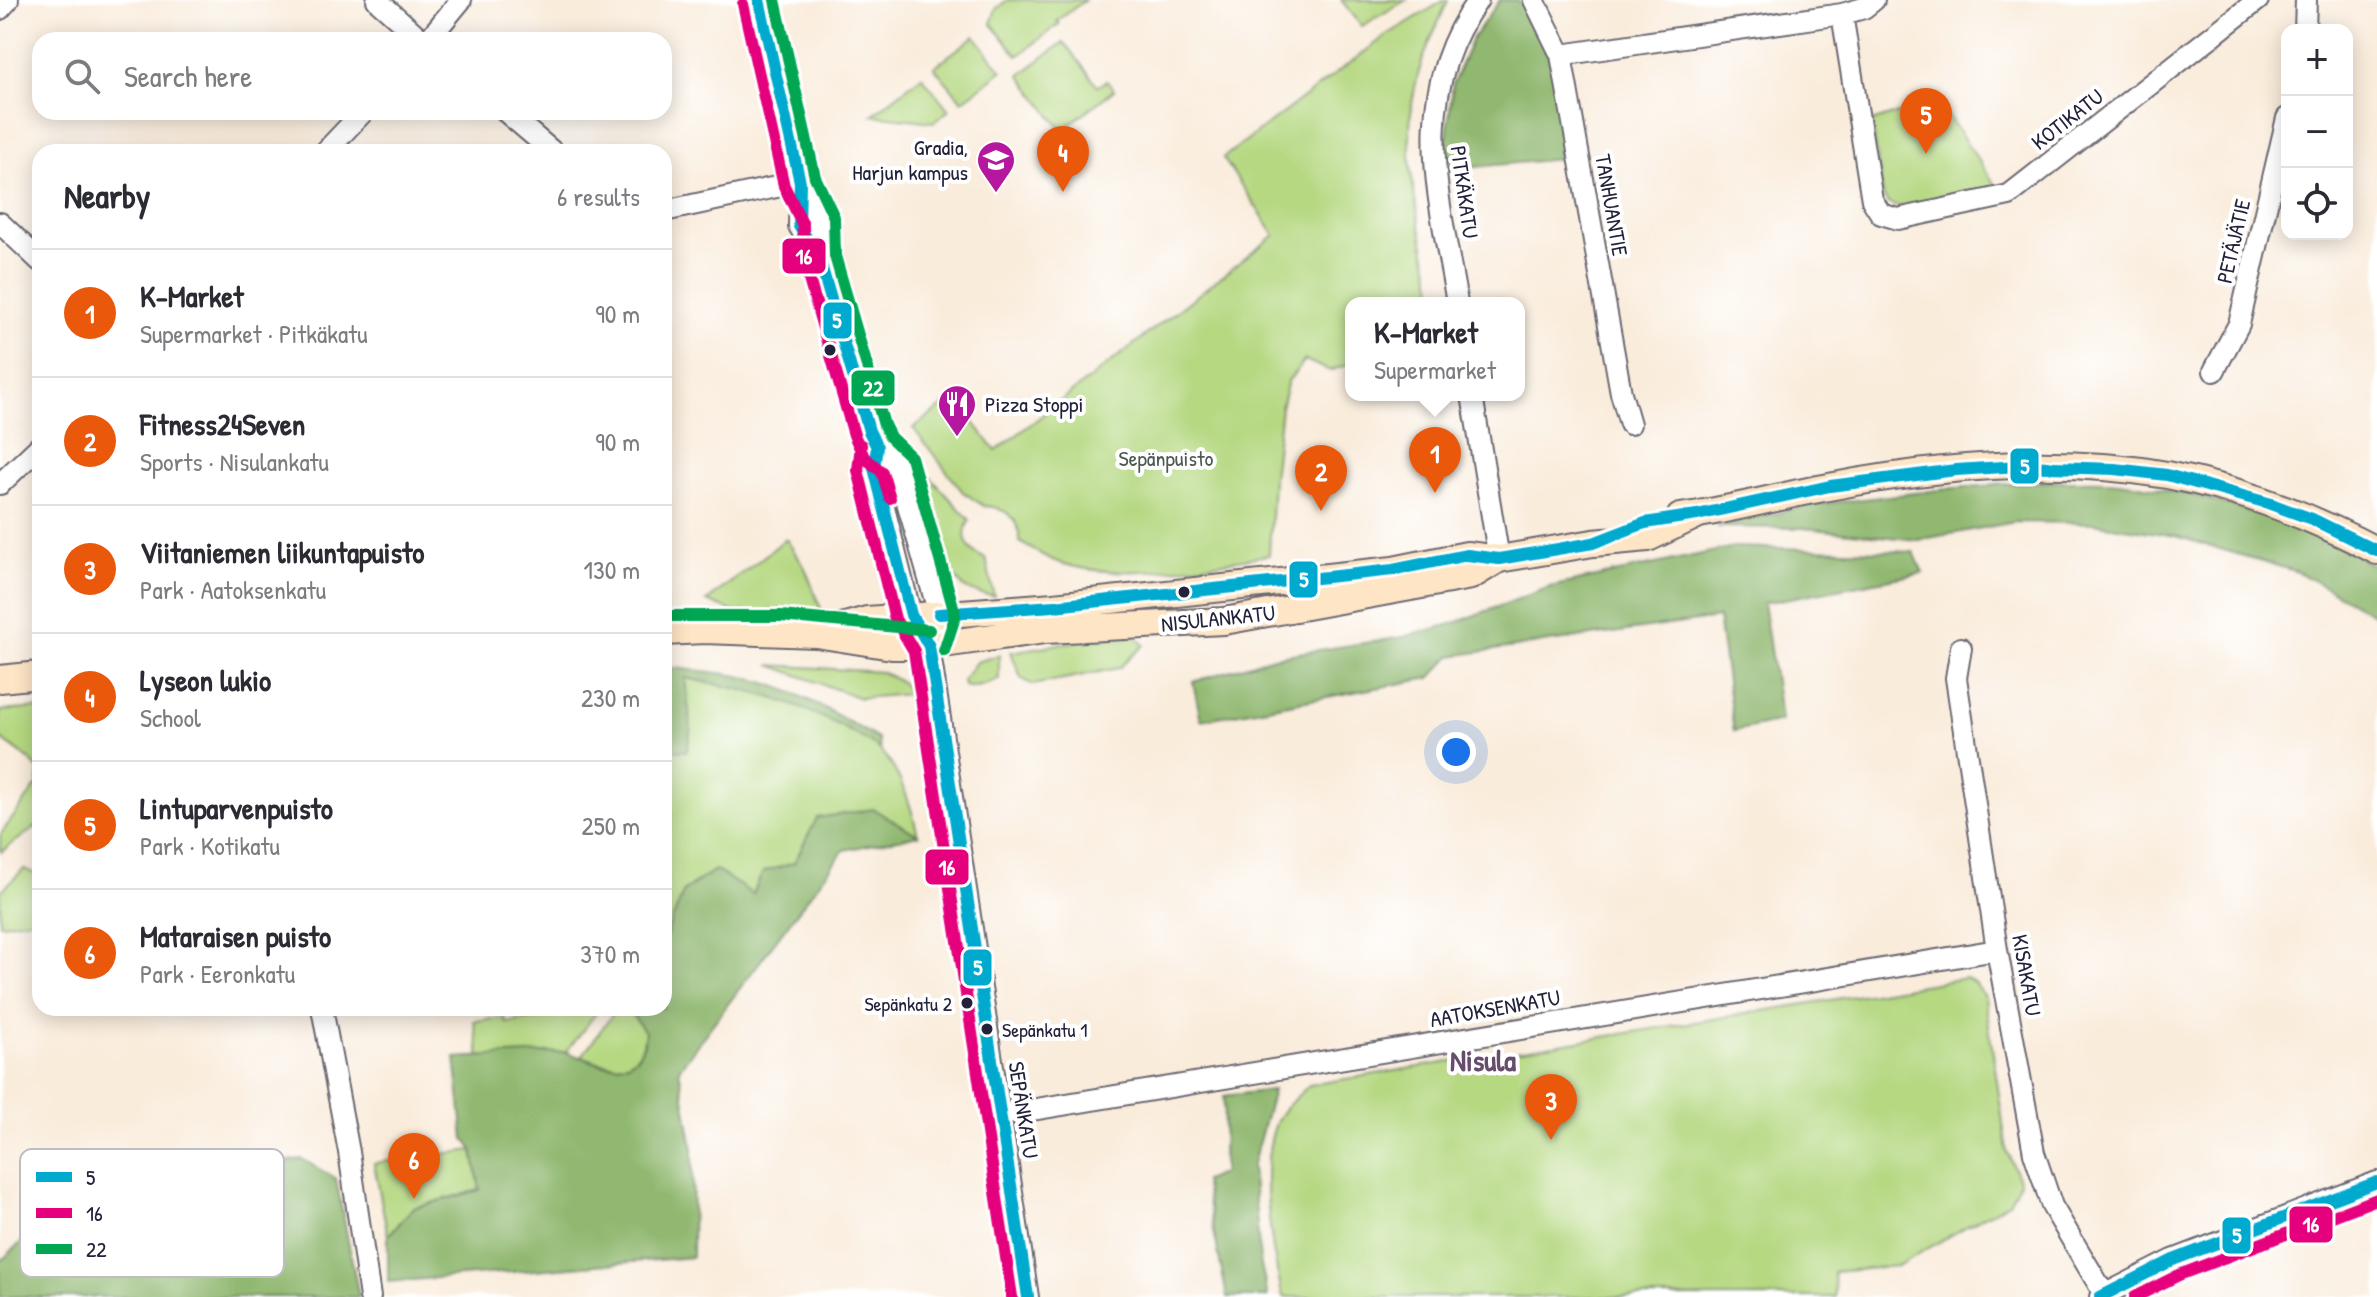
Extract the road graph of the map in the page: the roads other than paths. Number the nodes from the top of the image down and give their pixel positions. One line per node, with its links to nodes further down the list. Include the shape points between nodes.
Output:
1 (8, 0): 10 (street)
2 (377, 0): 13 (street)
3 (461, 0): 14 (street)
4 (759, 0): 21 (street, SEPÄNKATU)
5 (1478, 0): 25 (street, PITKÄKATU, via 1450,51 1434,112 1433,156)
6 (1534, 0): 15 (street, TANHUANTIE)
7 (1874, 0): 11 (street)
8 (2258, 0): 11 (street, KOTIKATU, via 2009,195 1898,219 1881,214 1872,200)
9 (2306, 0): 12 (street)
10 (0, 9)
11 (1842, 14): 15 (street)
12 (2305, 24)
13 (415, 32)
14 (432, 32)
15 (1561, 55): 28 (street, TANHUANTIE)
16 (355, 120): 18 (street)
17 (515, 120): 19 (street)
18 (333, 144)
19 (544, 144)
20 (2281, 144): 26 (street, PETÄJÄTIE, via 2239,324)
21 (800, 182): 22 (street); 29 (street, SEPÄNKATU, via 799,226 819,258)
22 (672, 209)
23 (0, 223): 24 (street)
24 (32, 253)
25 (1456, 297)
26 (2214, 371)
27 (1473, 401): 33 (street)
28 (1630, 424)
29 (877, 447): 34 (street, SEPÄNKATU, via 896,463); 35 (street, SEPÄNKATU, via 874,468)
30 (32, 454): 31 (street)
31 (0, 484)
32 (2377, 551): 33 (main road, NISULANKATU, via 2268,503 2167,475 2019,466 1830,486 1697,515 1648,538)
33 (1499, 559): 34 (main road, NISULANKATU, via 1467,555 1393,570); 38 (main road, NISULANKATU, via 1471,576 1224,621 1045,630)
34 (939, 614): 35 (main road, NISULANKATU); 38 (street, SEPÄNKATU)
35 (911, 615): 37 (main road, NISULANKATU); 38 (street, SEPÄNKATU)
36 (672, 632): 37 (main road)
37 (816, 634): 38 (main road, NISULANKATU)
38 (929, 646): 44 (street, SEPÄNKATU)
39 (1961, 648): 42 (street, KISAKATU, via 1956,678)
40 (32, 675): 41 (main road)
41 (4, 677)
42 (1997, 950): 44 (street, AATOKSENKATU); 46 (street, KISAKATU, via 2034,1153 2052,1206)
43 (324, 1016): 47 (street)
44 (1001, 1115): 48 (street, SEPÄNKATU)
45 (2377, 1182): 46 (street, via 2173,1260)
46 (2104, 1296)
47 (370, 1297)
48 (1028, 1297)

